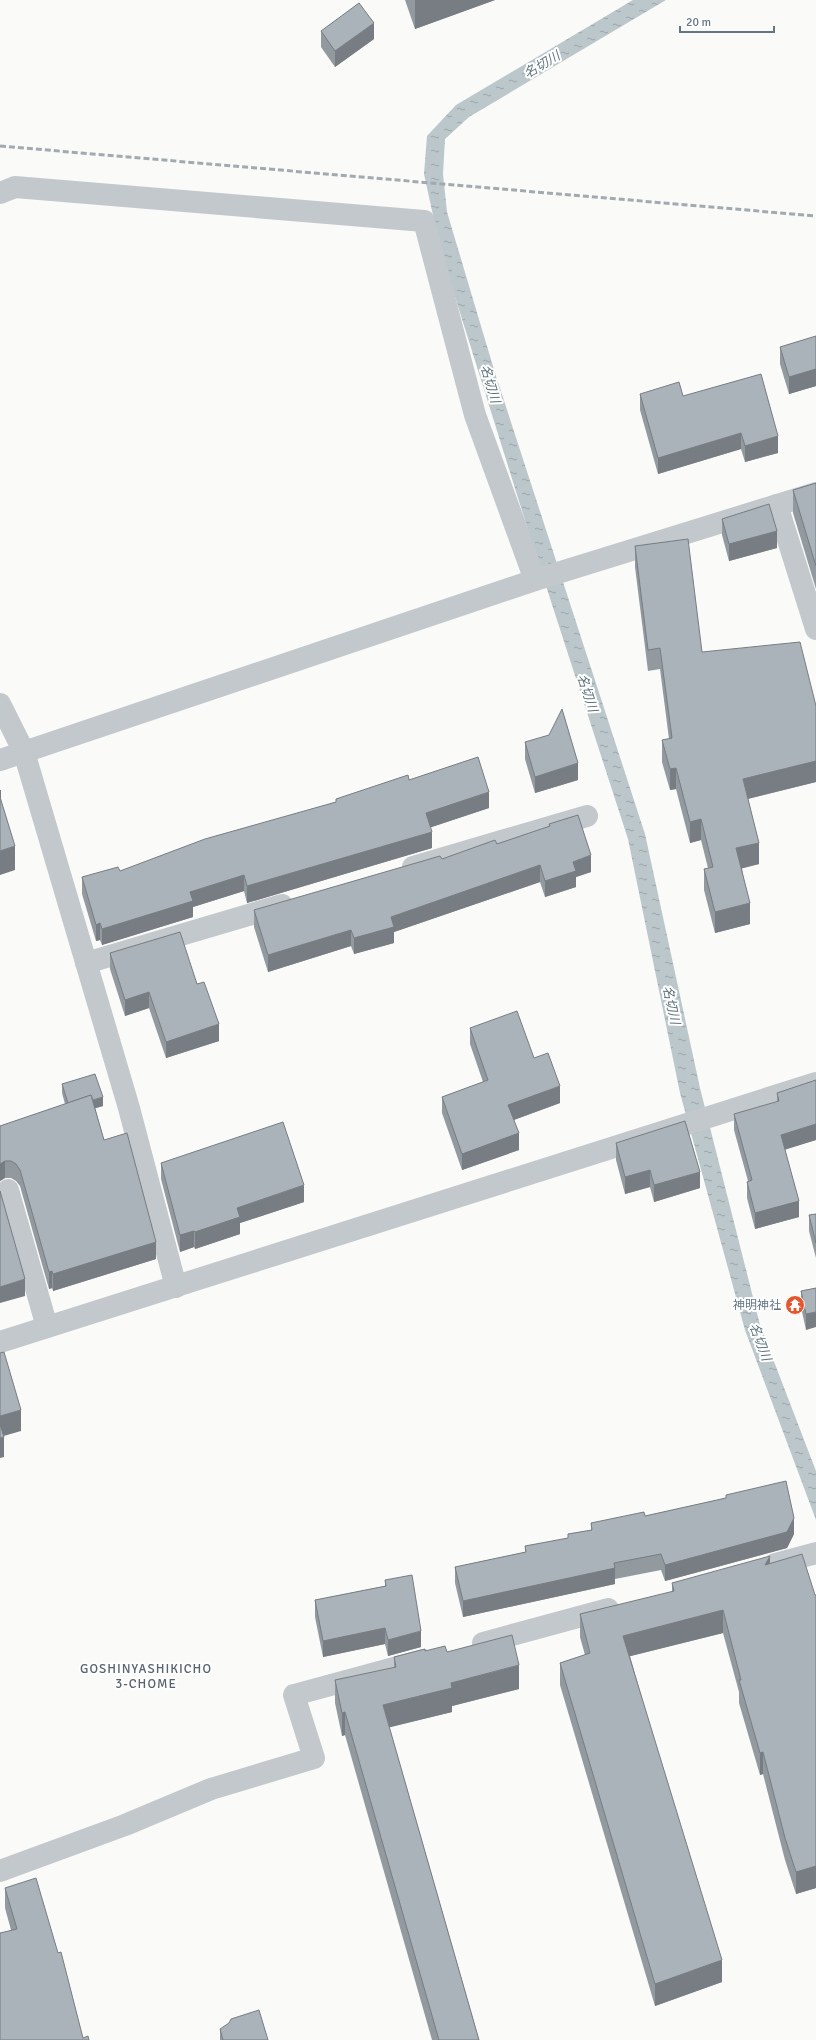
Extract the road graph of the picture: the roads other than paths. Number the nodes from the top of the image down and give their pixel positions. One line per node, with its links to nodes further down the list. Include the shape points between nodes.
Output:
1 (0, 193): 4 (street, via 15,187 424,221 475,415)
2 (816, 493): 3 (street)
3 (777, 506): 4 (street); 5 (street)
4 (535, 580): 7 (street)
5 (816, 628)
6 (0, 704): 7 (street)
7 (24, 752): 8 (street); 12 (street)
8 (0, 760)
9 (587, 816): 10 (street)
10 (397, 872)
11 (298, 901): 12 (street)
12 (86, 963): 15 (street, via 129,1108)
13 (816, 1083): 15 (street)
14 (8, 1190): 16 (street)
15 (176, 1287): 16 (street)
16 (47, 1327): 17 (street)
17 (0, 1342)
18 (816, 1553): 19 (street)
19 (755, 1570)
20 (624, 1605): 21 (street)
21 (463, 1649)
22 (440, 1655): 23 (street, via 294,1695 314,1758 211,1789 125,1825)
23 (0, 1871)

